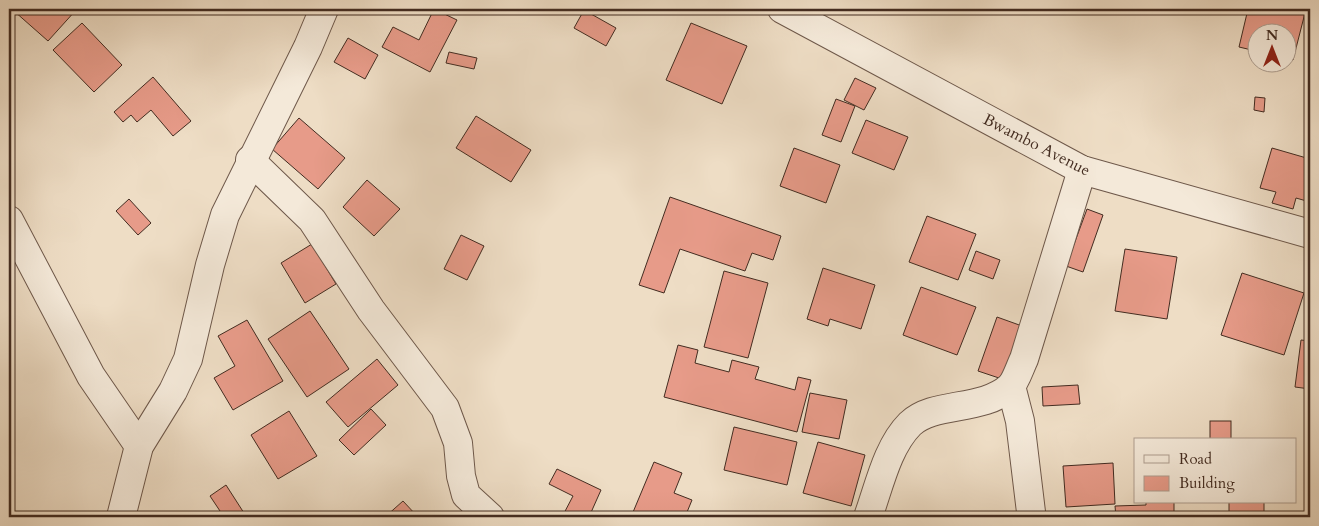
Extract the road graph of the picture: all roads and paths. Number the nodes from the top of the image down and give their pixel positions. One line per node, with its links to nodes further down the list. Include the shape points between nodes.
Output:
1 (324, 9): 3 (street)
2 (782, 9): 4 (street, Bwambo Avenue)
3 (250, 160): 8 (street, via 222,223 188,360); 11 (street, via 312,220 372,310 445,408 458,443 466,494)
4 (1082, 170): 6 (street, Bwambo Avenue); 7 (street, via 1024,360)
5 (9, 220): 8 (street, via 91,376)
6 (1310, 234)
7 (1011, 386): 9 (street, via 1020,422); 12 (street, via 978,404 933,411 911,422 895,443)
8 (139, 446): 10 (street)
9 (1031, 512)
10 (121, 517)
11 (490, 517)
12 (868, 517)

